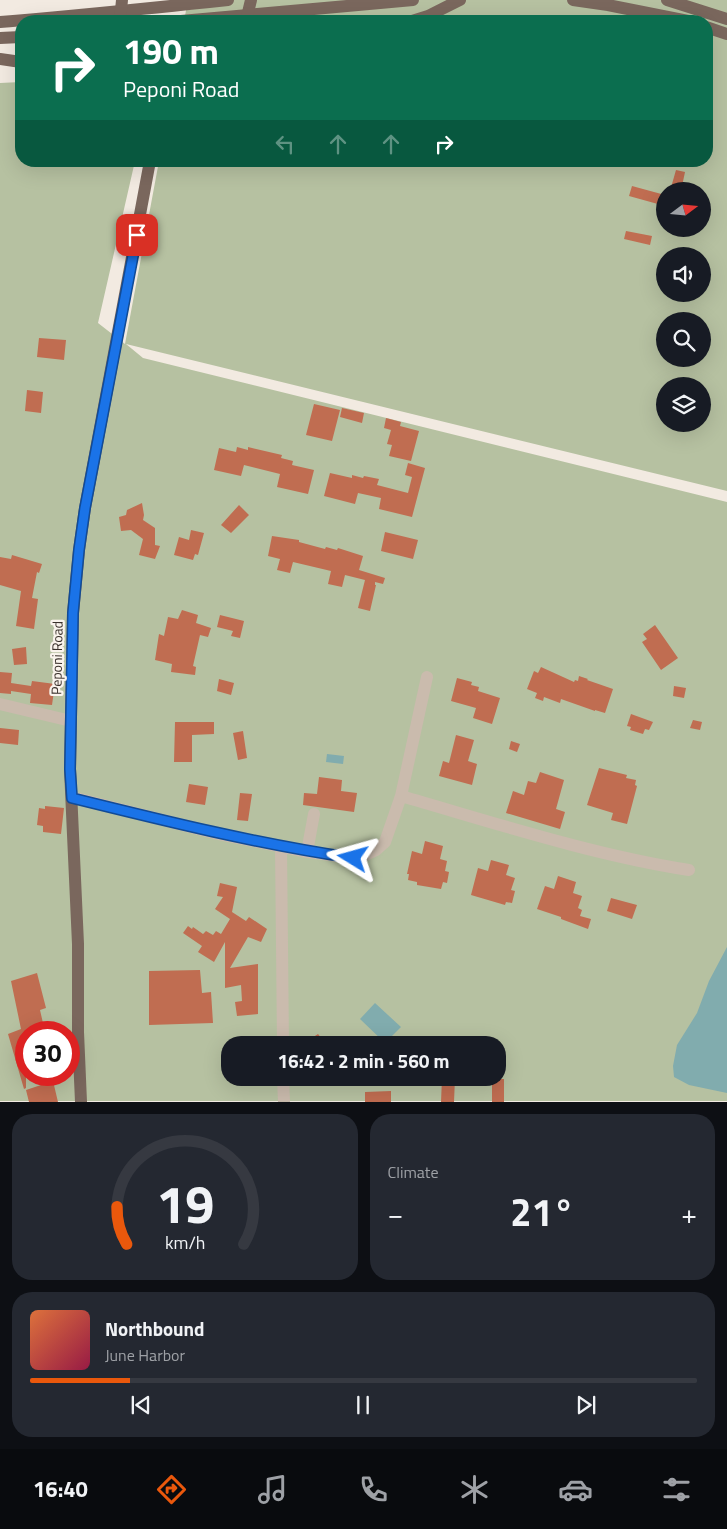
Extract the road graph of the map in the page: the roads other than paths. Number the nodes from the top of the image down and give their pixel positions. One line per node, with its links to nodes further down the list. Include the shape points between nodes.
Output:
1 (122, 0): 9 (main road, bridge)
2 (228, 0): 8 (main road)
3 (252, 0): 11 (main road, bridge)
4 (413, 0): 10 (main road)
5 (460, 0): 12 (main road)
6 (573, 0): 13 (main road)
7 (667, 0): 14 (main road)
8 (83, 15)
9 (121, 15)
10 (247, 15)
11 (248, 15)
12 (430, 15)
13 (658, 15)
14 (727, 19)
15 (15, 21): 16 (main road)
16 (0, 22)
17 (713, 29): 18 (main road)
18 (727, 34)
19 (15, 37): 20 (main road)
20 (0, 38)
21 (0, 59): 22 (main road)
22 (15, 61)
23 (149, 167): 26 (main road, Peponi Road, via 79,550 73,613)
24 (427, 678): 27 (street)
25 (0, 704): 26 (street)
26 (71, 722): 28 (main road, Peponi Road)
27 (401, 796): 31 (street, via 385,842 376,850 353,858); 32 (street, via 564,842)
28 (72, 798): 30 (street); 35 (main road, Peponi Road)
29 (314, 814): 31 (street)
30 (281, 846): 31 (street); 33 (street)
31 (307, 852)
32 (689, 870)
33 (283, 1036)
34 (283, 1086): 36 (street)
35 (81, 1102)
36 (284, 1102)

